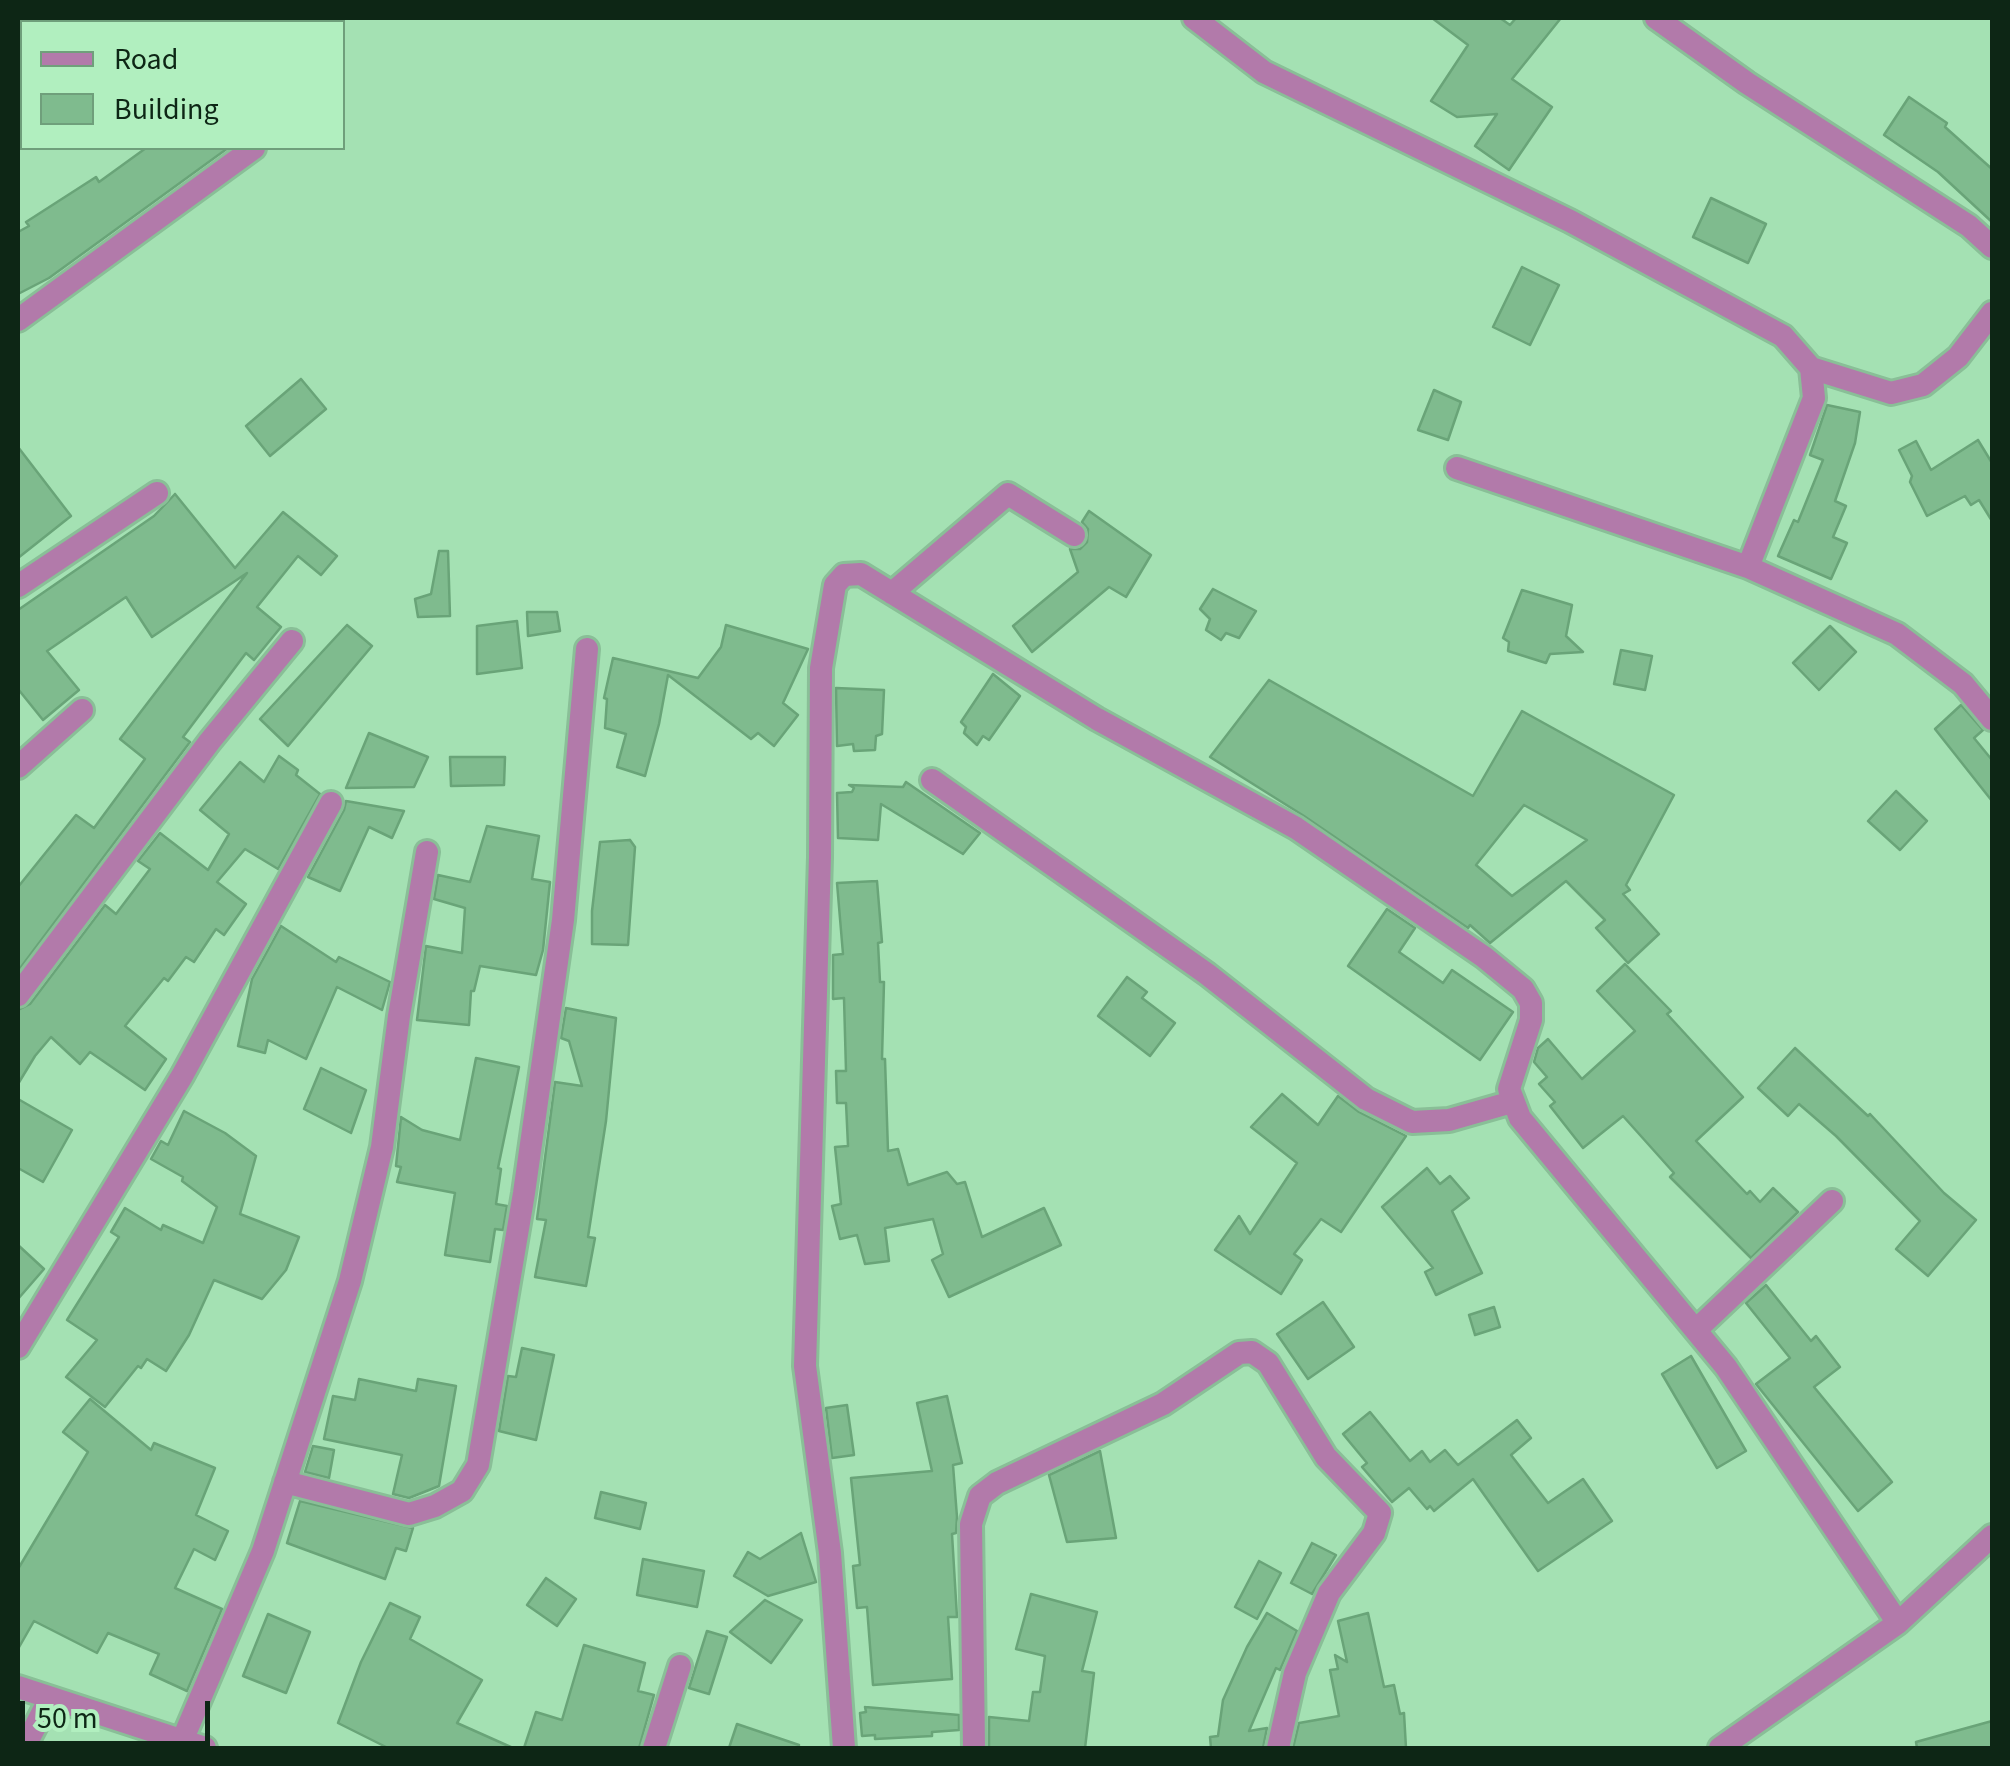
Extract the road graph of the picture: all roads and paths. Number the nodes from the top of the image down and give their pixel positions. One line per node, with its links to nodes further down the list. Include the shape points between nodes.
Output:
1 (1194, 18): 7 (street, via 1264,72 1570,222 1783,336)
2 (1656, 18): 4 (street)
3 (251, 150): 6 (street)
4 (1992, 247)
5 (1992, 314): 7 (street, via 1958,357 1923,384 1891,393)
6 (18, 320)
7 (1811, 368): 11 (street, via 1814,398)
8 (1457, 468): 11 (street)
9 (157, 493): 12 (street)
10 (1074, 535): 13 (street, via 1008,494)
11 (1748, 567): 17 (street, via 1897,634 1963,684)
12 (18, 586)
13 (892, 594): 23 (street, via 1096,719 1296,828 1484,957 1532,1002 1509,1089); 36 (street, via 861,574 844,575 835,585 821,668 805,1366 830,1553)
14 (292, 640): 22 (street)
15 (587, 649): 27 (street, via 563,920 478,1465 462,1491 409,1514)
16 (82, 710): 18 (street)
17 (1992, 719)
18 (18, 767)
19 (932, 780): 23 (street, via 1206,974 1366,1099 1412,1122 1449,1120)
20 (331, 803): 26 (street, via 182,1076)
21 (428, 852): 27 (street, via 382,1147 350,1281)
22 (18, 995)
23 (1512, 1102): 25 (street)
24 (1832, 1201): 25 (street)
25 (1696, 1330): 29 (street)
26 (18, 1347)
27 (285, 1482): 33 (street)
28 (1992, 1536): 29 (street)
29 (1898, 1624): 39 (street)
30 (680, 1666): 35 (street)
31 (18, 1687): 32 (street)
32 (50, 1698): 33 (street); 34 (street)
33 (194, 1745)
34 (24, 1748)
35 (654, 1748)
36 (844, 1748)
37 (974, 1748): 38 (street, via 971,1524 980,1496 1163,1404 1238,1353 1252,1352 1268,1363 1326,1456 1380,1513 1374,1533 1322,1609 1295,1672)
38 (1278, 1748)
39 (1720, 1748)

